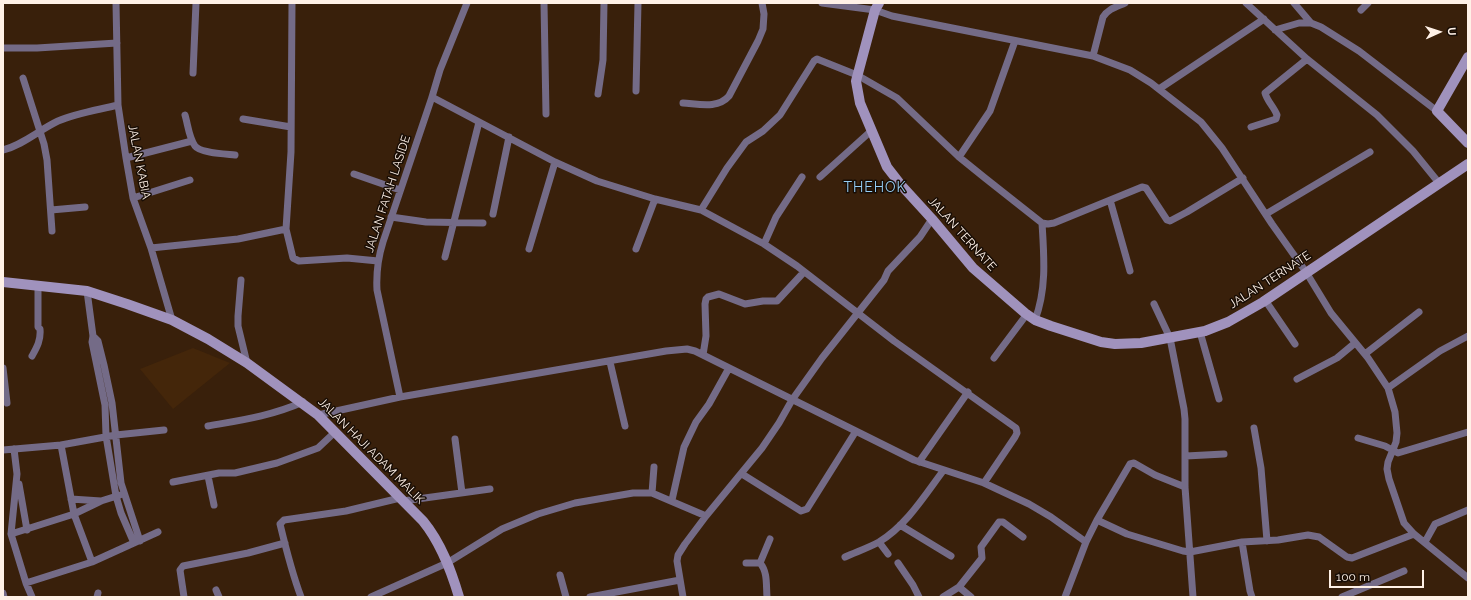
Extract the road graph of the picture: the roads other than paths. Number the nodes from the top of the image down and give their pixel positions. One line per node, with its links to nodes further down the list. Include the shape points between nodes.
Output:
1 (116, 3): 20 (street, JALAN KABIA)
2 (196, 3): 25 (street)
3 (292, 3): 39 (street)
4 (467, 3): 31 (street, JALAN FATAH LASIDE)
5 (544, 3): 35 (street)
6 (604, 3): 30 (street, via 604,60)
7 (638, 3): 29 (street)
8 (762, 3): 32 (street, via 763,28 729,96 718,104)
9 (822, 3): 14 (street)
10 (1125, 3): 22 (street, via 1106,12)
11 (1246, 3): 16 (street)
12 (1294, 3): 17 (street)
13 (1368, 3): 15 (street)
14 (877, 6): 19 (street, via 892,16); 26 (street, JALAN TERNATE)
15 (1361, 10)
16 (1264, 19): 18 (street); 28 (street)
17 (1311, 23): 18 (street); 34 (street, via 1359,52)
18 (1275, 30): 24 (street)
19 (1015, 41): 22 (street); 49 (street, via 990,111)
20 (117, 43): 21 (street); 33 (street, JALAN KABIA)
21 (3, 48)
22 (1093, 56): 28 (street, via 1130,70)
23 (1468, 57): 34 (street)
24 (1307, 59): 40 (street, via 1265,93 1277,115 1276,118); 58 (street, via 1377,114 1413,151)
25 (193, 73)
26 (857, 76): 41 (street, JALAN TERNATE, via 860,103); 49 (street, via 897,98); 65 (street, via 820,59 814,61 780,114 746,142)
27 (22, 78): 42 (street)
28 (1159, 89): 56 (street, via 1201,122)
29 (636, 91)
30 (598, 94)
31 (432, 97): 38 (street); 59 (street, JALAN FATAH LASIDE)
32 (683, 103)
33 (118, 105): 42 (street, via 58,121); 50 (street, JALAN KABIA)
34 (1437, 111): 45 (street)
35 (546, 114)
36 (185, 115): 44 (street)
37 (243, 119): 39 (street)
38 (480, 122): 43 (street); 72 (street)
39 (291, 127): 73 (street)
40 (1251, 127)
41 (871, 131): 55 (street); 69 (street, JALAN TERNATE, via 887,167)
42 (40, 132): 46 (street); 64 (street, via 47,160)
43 (508, 138): 51 (street); 66 (street)
44 (192, 141): 48 (street, via 195,147 201,150); 50 (street)
45 (1468, 143)
46 (3, 150)
47 (1370, 152): 67 (street)
48 (235, 155)
49 (959, 157): 71 (street)
50 (126, 158): 60 (street, JALAN KABIA)
51 (555, 162): 61 (street, via 597,181); 77 (street)
52 (1468, 164): 58 (street, JALAN TERNATE)
53 (354, 174): 59 (street)
54 (802, 177): 75 (street, via 776,217)
55 (820, 177)
56 (1243, 178): 62 (street, via 1170,221 1144,188); 67 (street)
57 (190, 180): 60 (street)
58 (1439, 183): 83 (street, JALAN TERNATE)
59 (400, 190): 68 (street, JALAN FATAH LASIDE)
60 (133, 198): 76 (street, JALAN KABIA)
61 (656, 200): 65 (street); 78 (street)
62 (1110, 200): 71 (street, via 1054,223); 81 (street)
63 (85, 206): 64 (street)
64 (51, 210): 74 (street)
65 (701, 210): 75 (street)
66 (493, 214)
67 (1266, 214): 83 (street)
68 (391, 217): 72 (street); 80 (street, JALAN FATAH LASIDE)
69 (932, 219): 91 (street, via 920,238 888,272); 92 (street, JALAN TERNATE, via 973,268)
70 (483, 223): 72 (street)
71 (1042, 223): 92 (street, via 1043,292 1041,303)
72 (453, 224): 79 (street)
73 (286, 229): 76 (street, via 238,239); 80 (street, via 290,251 295,260 347,258)
74 (52, 231)
75 (764, 244): 82 (street)
76 (151, 248): 93 (street, JALAN KABIA)
77 (530, 249)
78 (636, 249)
79 (445, 257)
80 (378, 261): 110 (street, JALAN FATAH LASIDE, via 377,290)
81 (1130, 271)
82 (804, 272): 91 (street); 100 (street, via 777,301 742,304 719,294 708,296 705,304 706,336)
83 (1306, 272): 88 (street, JALAN TERNATE); 97 (street, via 1331,313)
84 (241, 280): 104 (street, via 238,326)
85 (3, 282): 86 (street, JALAN HAJI ADAM MALIK)
86 (38, 285): 87 (street, JALAN HAJI ADAM MALIK); 101 (street, via 40,338)
87 (87, 291): 93 (street, JALAN HAJI ADAM MALIK); 115 (street, via 93,336 98,341 104,365)
88 (1265, 300): 94 (street, JALAN TERNATE, via 1228,322); 98 (street)
89 (1154, 304): 96 (street)
90 (1419, 312): 99 (street)
91 (857, 313): 109 (street); 112 (street)
92 (1031, 317): 96 (street, JALAN TERNATE, via 1101,342 1141,343); 102 (street)
93 (172, 320): 104 (street, JALAN HAJI ADAM MALIK)
94 (1200, 332): 96 (street, JALAN TERNATE); 111 (street)
95 (1468, 336): 108 (street, via 1440,351)
96 (1170, 338): 133 (street, via 1184,409)
97 (1354, 342): 99 (street); 107 (street, via 1337,358)
98 (1295, 344)
99 (1365, 354): 108 (street)
100 (703, 355): 103 (street, via 686,349); 106 (street)
101 (32, 356)
102 (994, 358)
103 (610, 362): 110 (street); 118 (street)
104 (247, 363): 113 (street, JALAN HAJI ADAM MALIK)
105 (3, 368): 114 (street)
106 (729, 368): 112 (street); 149 (street, via 686,442)
107 (1297, 379)
108 (1388, 388): 131 (street, via 1395,412 1397,434)
109 (968, 392): 134 (street); 141 (street, via 1017,431)
110 (400, 397): 116 (street)
111 (1219, 399)
112 (792, 400): 121 (street); 138 (street, via 775,429)
113 (303, 402): 116 (street, JALAN HAJI ADAM MALIK); 117 (street, via 258,418)
114 (7, 404)
115 (108, 404): 124 (street); 125 (street)
116 (318, 415): 122 (street, JALAN HAJI ADAM MALIK)
117 (208, 426)
118 (625, 426)
119 (1254, 428): 163 (street, via 1261,468)
120 (164, 430): 124 (street)
121 (856, 431): 134 (street); 138 (street, via 804,511)
122 (335, 432): 139 (street, via 318,448 277,463 235,473); 148 (street, JALAN HAJI ADAM MALIK)
123 (1468, 432): 131 (street, via 1400,453)
124 (116, 435): 125 (street); 146 (street)
125 (106, 436): 128 (street); 146 (street)
126 (1358, 438): 131 (street)
127 (455, 439): 144 (street)
128 (61, 445): 129 (street); 147 (street)
129 (14, 449): 130 (street); 137 (street)
130 (3, 450)
131 (1393, 451): 160 (street, via 1388,462 1389,479 1404,523)
132 (1224, 454): 133 (street)
133 (1186, 456): 142 (street)
134 (919, 462): 136 (street)
135 (654, 467): 145 (street)
136 (943, 471): 141 (street); 156 (street)
137 (17, 474): 157 (street); 159 (street)
138 (742, 474): 154 (street)
139 (208, 476): 140 (street); 151 (street)
140 (173, 482)
141 (984, 484): 166 (street, via 1029,504)
142 (1185, 487): 155 (street, via 1132,462); 170 (street)
143 (490, 489): 144 (street)
144 (462, 493): 148 (street)
145 (652, 493): 149 (street); 175 (street, via 633,493 575,503 538,514 502,529)
146 (120, 495): 150 (street); 164 (street, via 121,513)
147 (71, 499): 150 (street); 153 (street)
148 (401, 499): 169 (street, via 346,511 284,520 280,524); 175 (street, JALAN HAJI ADAM MALIK, via 432,532)
149 (672, 500): 154 (street)
150 (101, 501): 153 (street)
151 (214, 505)
152 (1468, 510): 168 (street, via 1435,524)
153 (74, 514): 157 (street); 174 (street)
154 (706, 516): 182 (street, via 678,555)
155 (1097, 520): 166 (street); 170 (street, via 1127,534)
156 (900, 525): 165 (street); 172 (street)
157 (27, 530): 159 (street)
158 (158, 532): 164 (street)
159 (11, 534): 183 (street)
160 (1414, 534): 163 (street, via 1352,558 1315,536); 168 (street)
161 (1023, 537): 184 (street, via 1003,522 999,522 981,547 982,558)
162 (770, 539): 177 (street)
163 (1267, 541): 167 (street)
164 (137, 542): 174 (street)
165 (879, 542): 171 (street); 173 (street)
166 (1086, 542): 200 (street)
167 (1242, 542): 170 (street); 202 (street)
168 (1424, 542): 181 (street)
169 (285, 543): 189 (street, via 183,566 180,570); 190 (street)
170 (1190, 552): 201 (street)
171 (888, 554)
172 (951, 556)
173 (845, 557)
174 (92, 562): 183 (street)
175 (447, 563): 191 (street); 192 (street, JALAN HAJI ADAM MALIK)
176 (746, 563): 177 (street)
177 (760, 563): 196 (street, via 764,567)
178 (898, 563): 197 (street)
179 (1404, 571): 186 (street)
180 (560, 575): 193 (street)
181 (1468, 578)
182 (680, 580): 194 (street); 195 (street)
183 (26, 583): 188 (street)
184 (959, 587): 198 (street); 199 (street)
185 (3, 593): 187 (street)
186 (1359, 594): 203 (street)
187 (4, 597)
188 (32, 597)
189 (184, 597)
190 (301, 597)
191 (371, 597)
192 (459, 597)
193 (566, 597)
194 (590, 597)
195 (683, 597)
196 (767, 597)
197 (919, 597)
198 (943, 597)
199 (972, 597)
200 (1065, 597)
201 (1193, 597)
202 (1252, 597)
203 (1342, 597)

